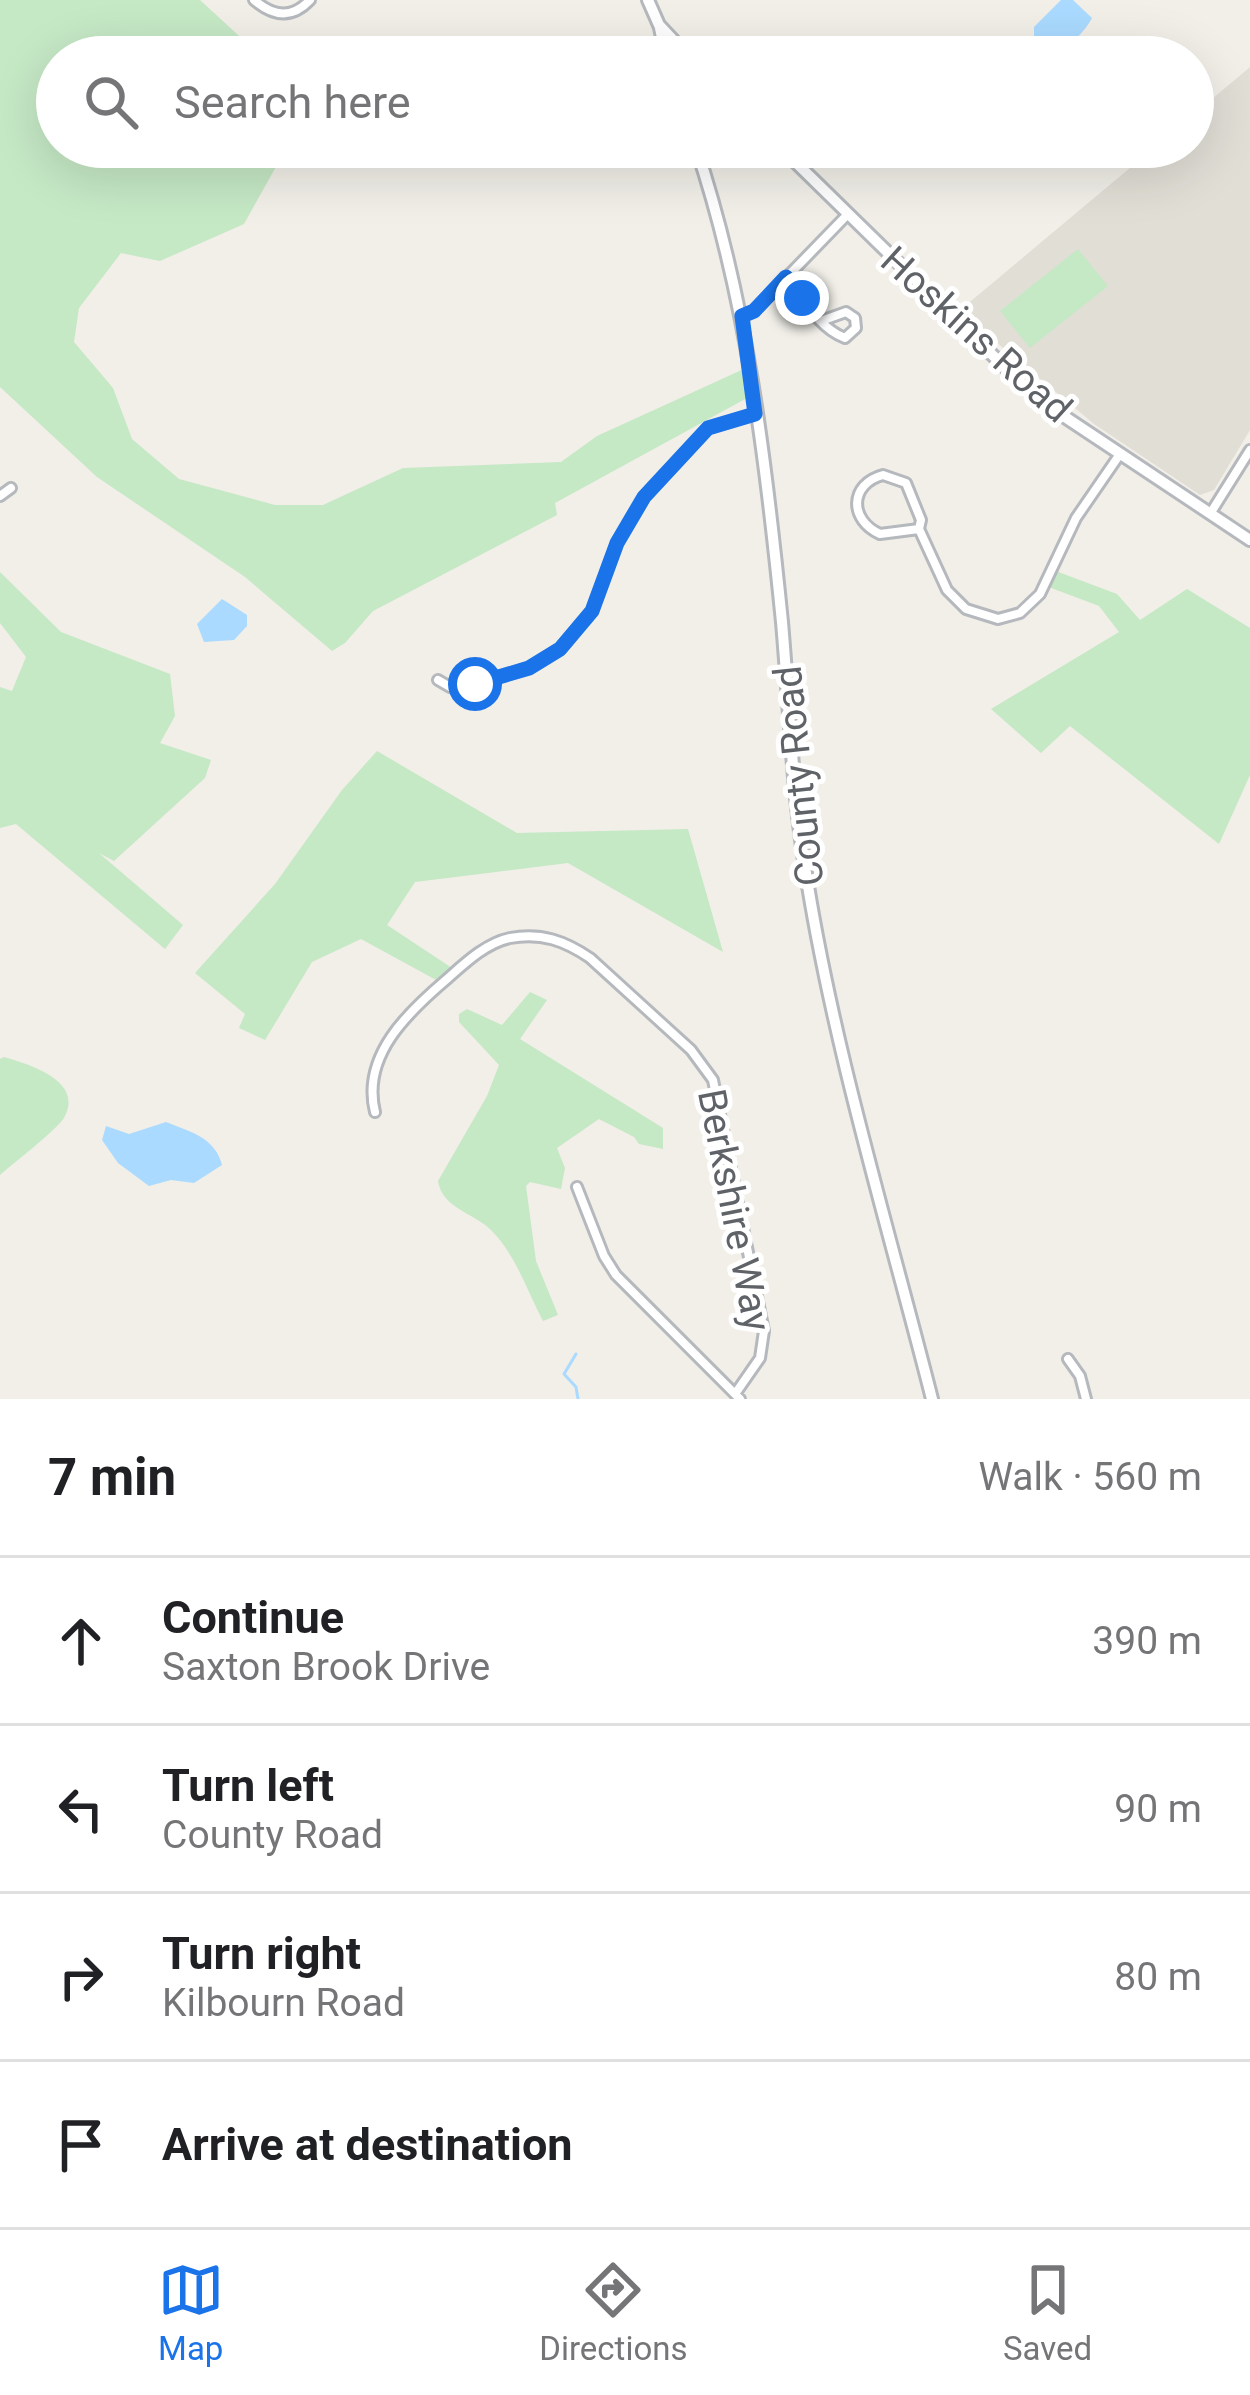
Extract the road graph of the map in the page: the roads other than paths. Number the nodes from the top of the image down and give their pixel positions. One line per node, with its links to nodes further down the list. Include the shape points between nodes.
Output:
1 (254, 0): 2 (street, via 286,15)
2 (310, 0)
3 (648, 0): 4 (street)
4 (659, 25): 5 (street); 6 (street)
5 (661, 36)
6 (669, 36)
7 (702, 168): 11 (street, County Road)
8 (801, 168): 9 (street, Hoskins Road)
9 (848, 215): 10 (street); 15 (street, Hoskins Road, via 1020,382)
10 (786, 277): 11 (street); 12 (street)
11 (742, 316): 13 (street, County Road)
12 (820, 321): 12 (street, via 839,337 856,328 846,312)
13 (755, 414): 21 (street, via 708,428 644,497 592,611 560,649 466,687); 26 (street, County Road, via 807,882)
14 (1250, 450): 18 (street)
15 (1120, 454): 18 (street, Hoskins Road); 19 (street, via 1076,518 1040,594 1020,613 998,619 966,609 947,590)
16 (11, 488): 17 (street)
17 (0, 496)
18 (1210, 514): 20 (street, Hoskins Road)
19 (919, 529): 19 (street, via 906,483 883,476 860,488 856,509 869,529)
20 (1250, 540)
21 (438, 680)
22 (375, 1112): 25 (street, Berkshire Way, via 370,1093 394,1032 486,948 548,937 590,958 691,1050 718,1093 764,1331 760,1358)
23 (577, 1186): 25 (street, via 616,1275)
24 (1068, 1359): 27 (street)
25 (738, 1396)
26 (932, 1399)
27 (1086, 1399)

